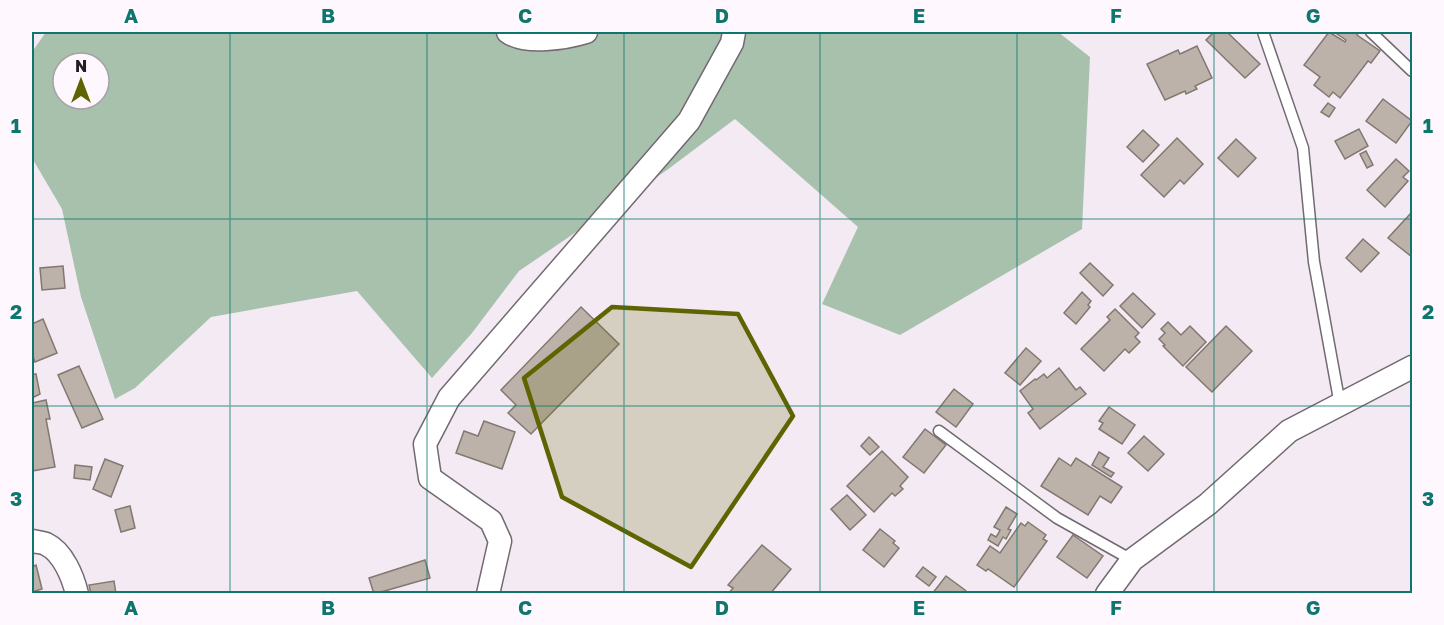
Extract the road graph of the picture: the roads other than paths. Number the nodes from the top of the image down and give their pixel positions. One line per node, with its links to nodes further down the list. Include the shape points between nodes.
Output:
1 (508, 32): 2 (street, via 526,39)
2 (586, 32)
3 (734, 32): 13 (street, via 732,43 689,121 449,398 425,444 430,478 491,521 500,541)
4 (1263, 32): 8 (lane, via 1303,148 1314,262)
5 (1371, 32): 6 (lane)
6 (1413, 71)
7 (1413, 367): 8 (street)
8 (1340, 405): 11 (street, via 1289,431 1209,504)
9 (939, 431): 11 (lane, via 1057,518)
10 (32, 541): 12 (street, via 48,544 67,565)
11 (1132, 560): 14 (street)
12 (77, 594)
13 (488, 594)
14 (1107, 594)

